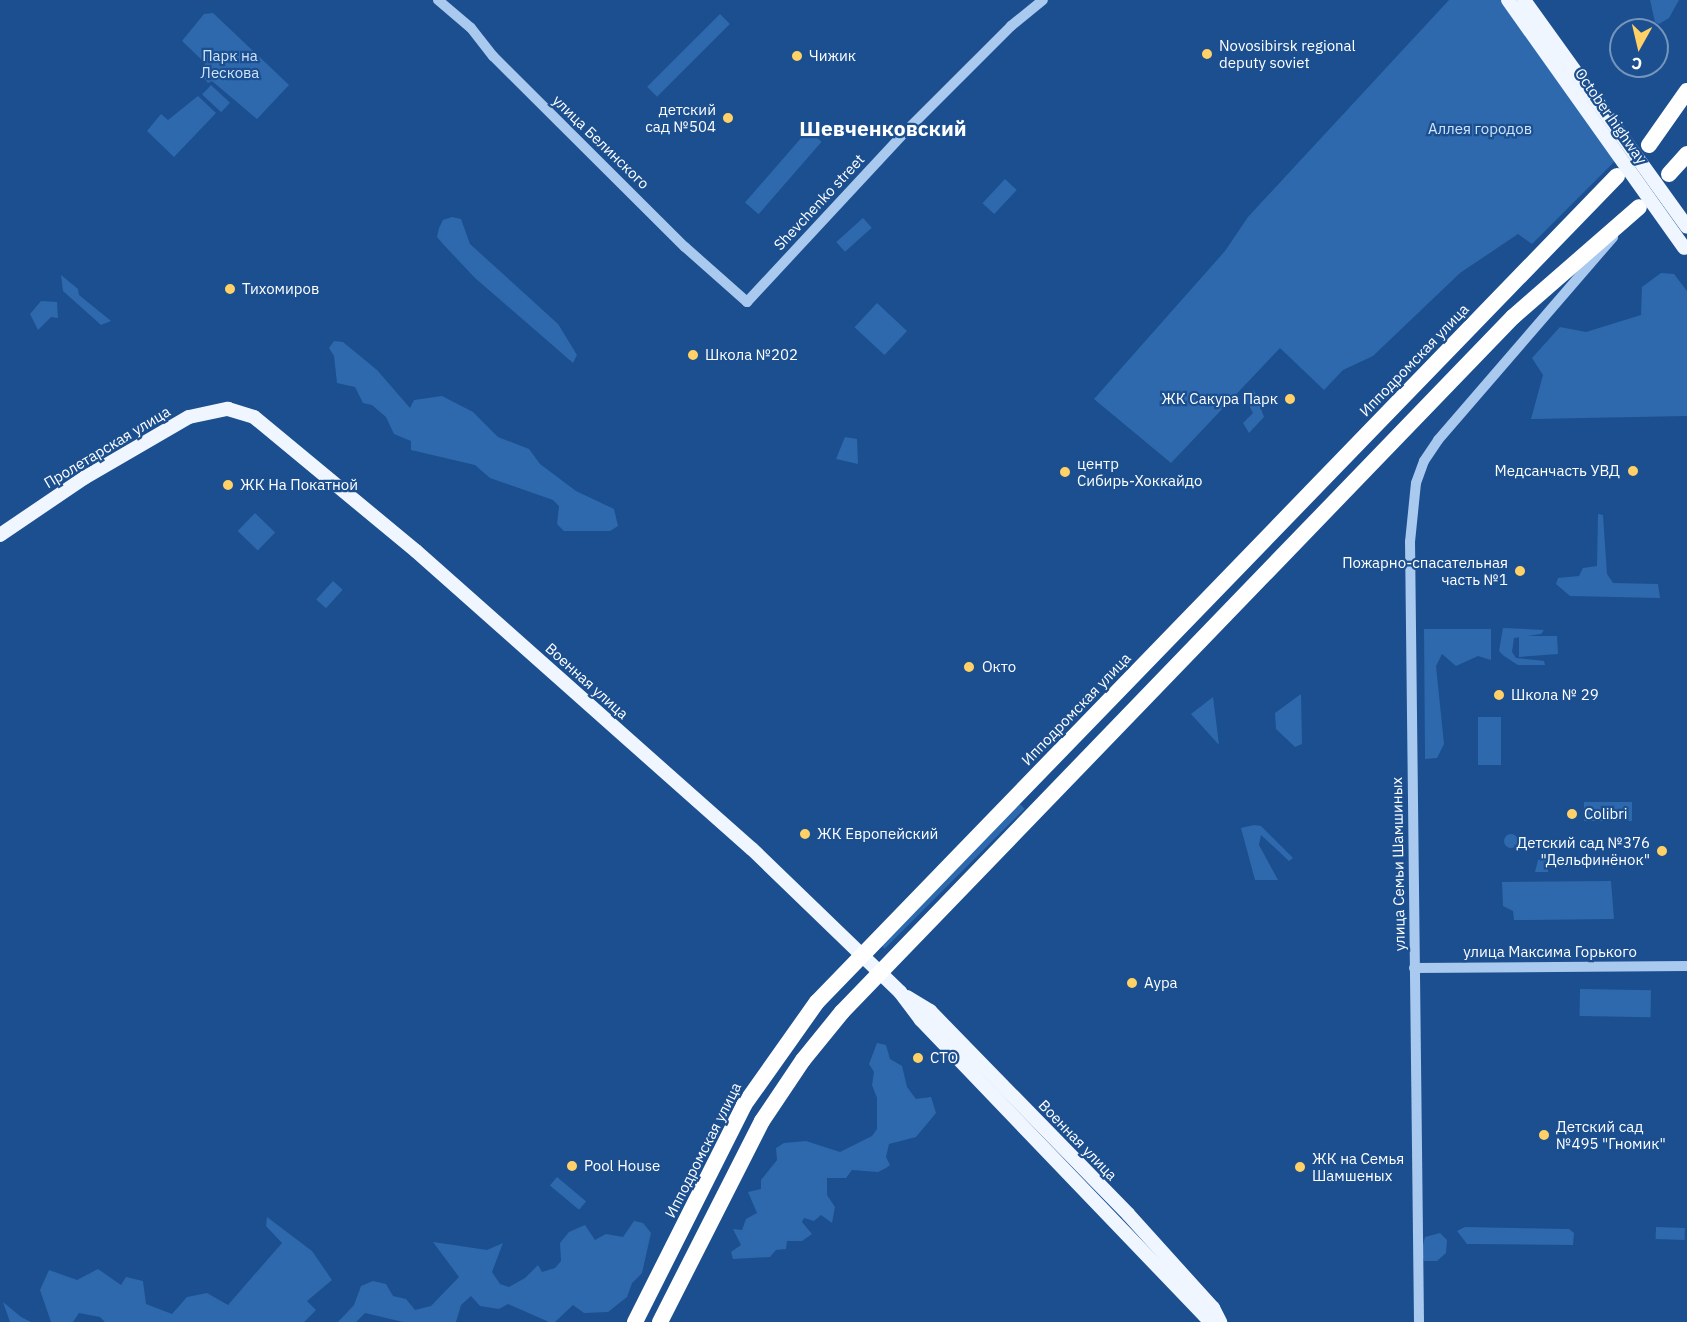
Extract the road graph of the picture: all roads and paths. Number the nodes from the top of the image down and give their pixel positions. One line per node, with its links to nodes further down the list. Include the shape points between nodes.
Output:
1 (438, 0): 13 (street, улица Белинского, via 471,28 518,81 685,247)
2 (1043, 0): 13 (street, Shevchenko street, via 905,132)
3 (1508, 0): 12 (main road, October highway, bridge)
4 (1524, 0): 11 (main road, bridge)
5 (1687, 91): 6 (highway)
6 (1649, 145)
7 (1687, 154): 8 (highway)
8 (1669, 174)
9 (1617, 176): 16 (highway, Ипподромская улица)
10 (1638, 207): 18 (street, улица Семьи Шамшиных, via 1424,461 1411,515); 19 (highway, via 1513,317)
11 (1687, 227)
12 (1686, 250)
13 (747, 302)
14 (238, 411): 15 (main road, Пролетарская улица, via 213,409 189,417 129,450); 16 (main road, Военная улица, via 268,426 416,551 752,849)
15 (0, 535)
16 (863, 955): 19 (main road, Военная улица); 20 (highway, Ипподромская улица, via 817,1002 776,1057)
17 (1687, 966): 18 (street, улица Максима Горького)
18 (1414, 968): 25 (street, улица Семьи Шамшиных)
19 (880, 972): 21 (highway, via 802,1060); 24 (main road, Военная улица, via 921,1020 999,1090 1205,1316)
20 (730, 1133): 21 (highway, via 747,1132); 22 (highway, Ипподромская улица)
21 (751, 1142): 23 (highway)
22 (635, 1322)
23 (660, 1322)
24 (1218, 1322)
25 (1419, 1322)

